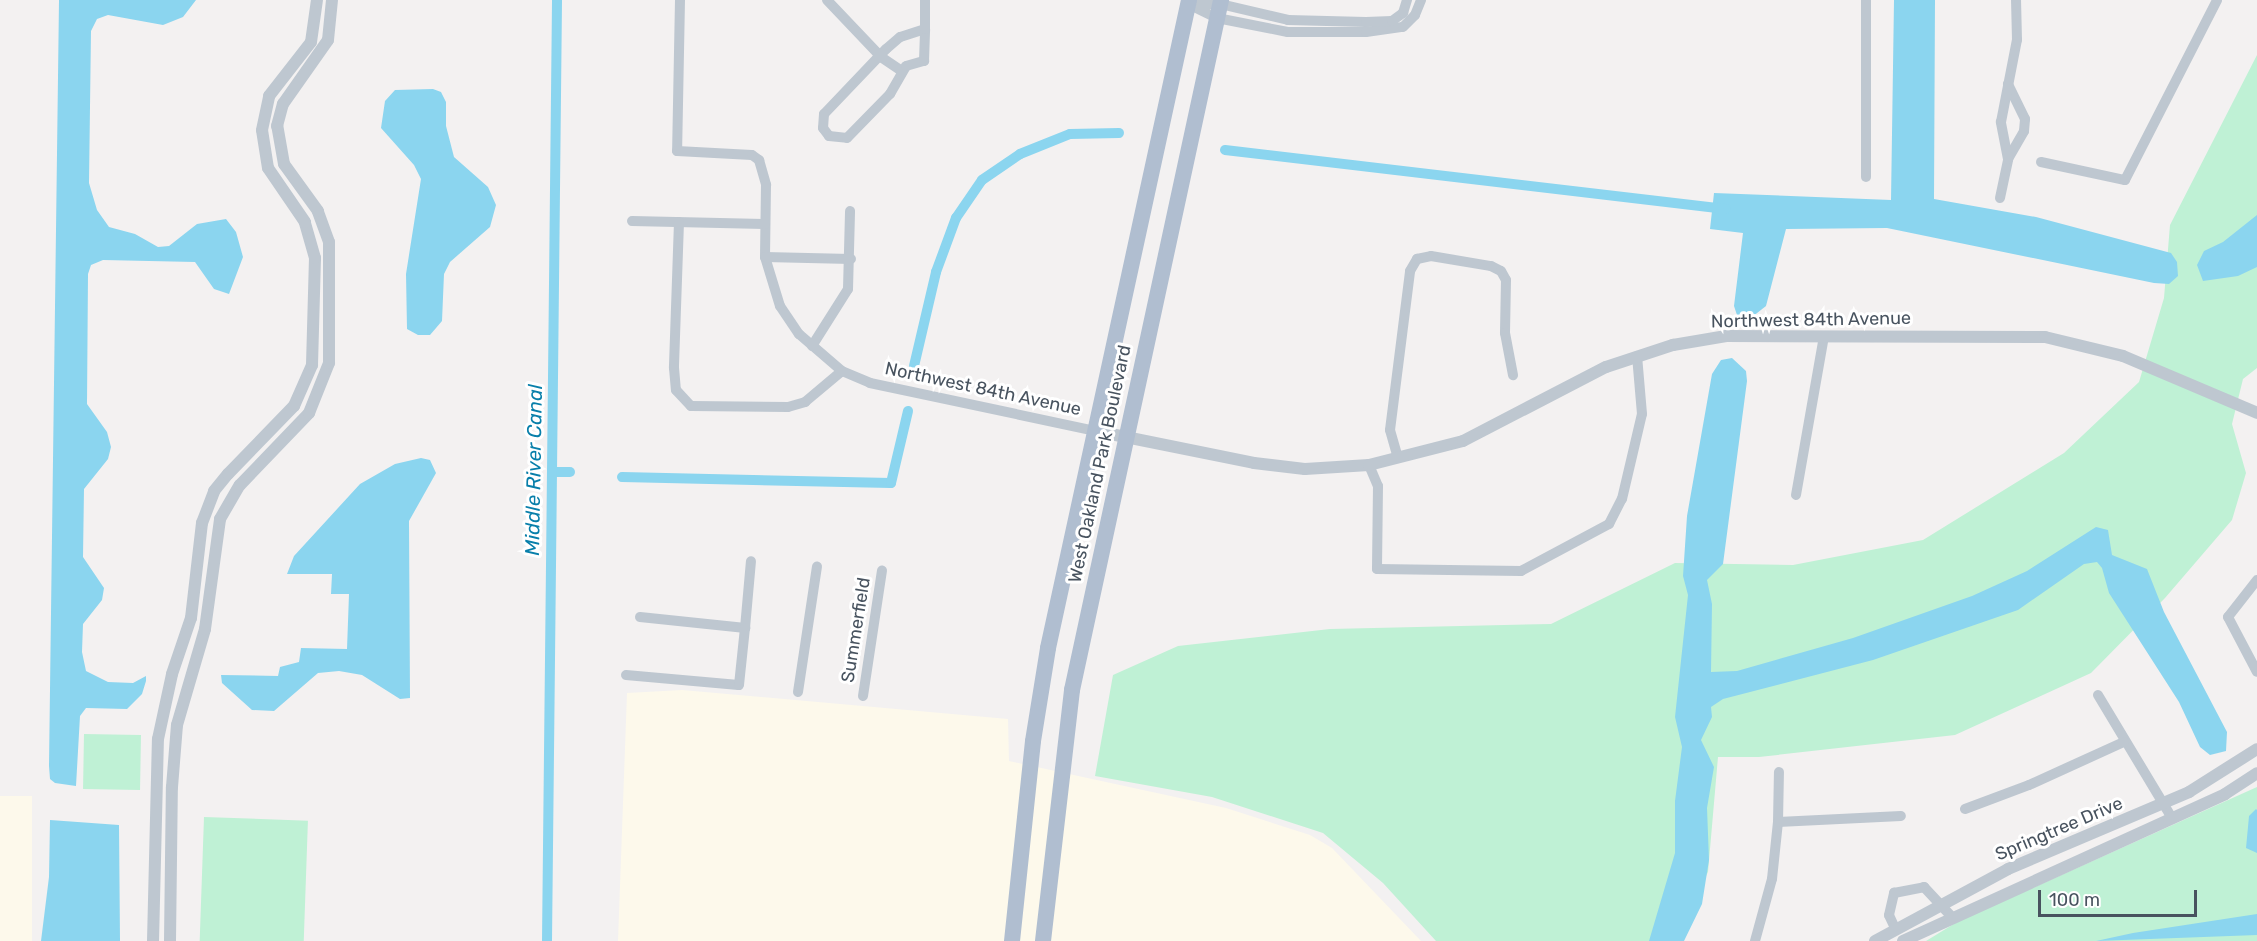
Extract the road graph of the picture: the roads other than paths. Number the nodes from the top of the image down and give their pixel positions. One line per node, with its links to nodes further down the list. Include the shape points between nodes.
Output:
1 (317, 0): 64 (street, via 310,42 269,96 262,130 268,168 305,222 315,258 312,365 294,406 214,491 202,523 191,618 172,674 158,739)
2 (332, 0): 65 (street, via 328,40 283,104 277,126 284,164 318,211 329,243 329,363 309,413 240,485 220,519 205,629 177,725)
3 (680, 0): 26 (street, Northwest 84th Avenue, via 677,151 752,155 759,160 766,185)
4 (827, 0): 16 (street)
5 (925, 0): 15 (street)
6 (1409, 0): 13 (street, via 1403,13 1392,21 1288,20); 14 (street)
7 (1421, 0): 14 (street)
8 (1866, 0): 21 (street)
9 (2016, 0): 18 (street, via 2019,20)
10 (2203, 0): 12 (street)
11 (1189, 2): 13 (street); 35 (main road, West Oakland Park Boulevard)
12 (2215, 3): 20 (street, via 2125,180)
13 (1219, 7): 14 (street, via 1288,32 1392,31); 36 (main road, West Oakland Park Boulevard)
14 (1415, 15)
15 (925, 29): 16 (street, via 900,38); 17 (street, via 924,61)
16 (881, 57): 17 (street); 17 (street, via 824,114 824,128 830,136 847,138 890,94)
17 (902, 71)
18 (2008, 84): 19 (street, via 2001,122); 19 (street, via 2025,119 2024,131)
19 (2008, 159): 22 (street)
20 (2041, 162)
21 (1866, 177)
22 (2000, 198)
23 (850, 211): 28 (street)
24 (632, 221): 25 (street)
25 (679, 222): 26 (street); 32 (street, via 675,368 676,390 682,399 691,406 788,406 805,402)
26 (765, 224): 27 (street, Northwest 84th Avenue)
27 (765, 257): 28 (street); 30 (street, Northwest 84th Avenue, via 780,306)
28 (850, 259): 30 (street, via 848,289)
29 (1824, 337): 31 (street, Northwest 84th Avenue, via 1726,336); 34 (street, Northwest 84th Avenue, via 1988,336 2064,341 2156,368); 39 (street)
30 (812, 346): 32 (street, Northwest 84th Avenue)
31 (1637, 356): 37 (street, Northwest 84th Avenue, via 1606,367 1463,441); 38 (street, via 1642,414 1622,499 1609,524 1521,571 1377,569 1378,486)
32 (842, 371): 35 (street, Northwest 84th Avenue, via 870,383)
33 (1513, 375): 37 (street, via 1505,333 1506,280 1500,271 1431,256 1417,259 1410,271 1390,430)
34 (2257, 413)
35 (1096, 431): 36 (street, Northwest 84th Avenue); 66 (main road, West Oakland Park Boulevard, via 1037,712)
36 (1125, 438): 38 (street, Northwest 84th Avenue, via 1254,464 1305,469); 67 (main road, West Oakland Park Boulevard, via 1072,690)
37 (1398, 458): 38 (street, Northwest 84th Avenue)
38 (1369, 465)
39 (1796, 495)
40 (751, 561): 45 (street)
41 (816, 566): 48 (street)
42 (882, 570): 50 (street, Summerfield)
43 (2257, 580): 46 (street, via 2228,617)
44 (640, 617): 45 (street)
45 (745, 628): 47 (street, via 739,685)
46 (2257, 672)
47 (626, 675)
48 (798, 692)
49 (2098, 695): 51 (street)
50 (862, 696)
51 (2124, 741): 55 (street); 56 (street, via 2029,785)
52 (2257, 749): 55 (street, Springtree Drive)
53 (1779, 772): 59 (street)
54 (2257, 773): 58 (street, Springtree Drive)
55 (2166, 803): 58 (street); 60 (street, Springtree Drive, via 2008,869)
56 (1965, 809)
57 (1901, 816): 59 (street)
58 (2172, 818): 61 (street, Springtree Drive)
59 (1778, 822): 63 (street, via 1772,879)
60 (1941, 902): 61 (street); 62 (street, Springtree Drive); 62 (street, via 1924,887 1894,893 1889,915)
61 (1952, 917): 69 (street, Springtree Drive)
62 (1895, 928): 68 (street, Springtree Drive)
63 (1758, 940)
64 (153, 941)
65 (170, 941)
66 (1012, 941)
67 (1043, 941)
68 (1875, 941)
69 (1903, 941)

